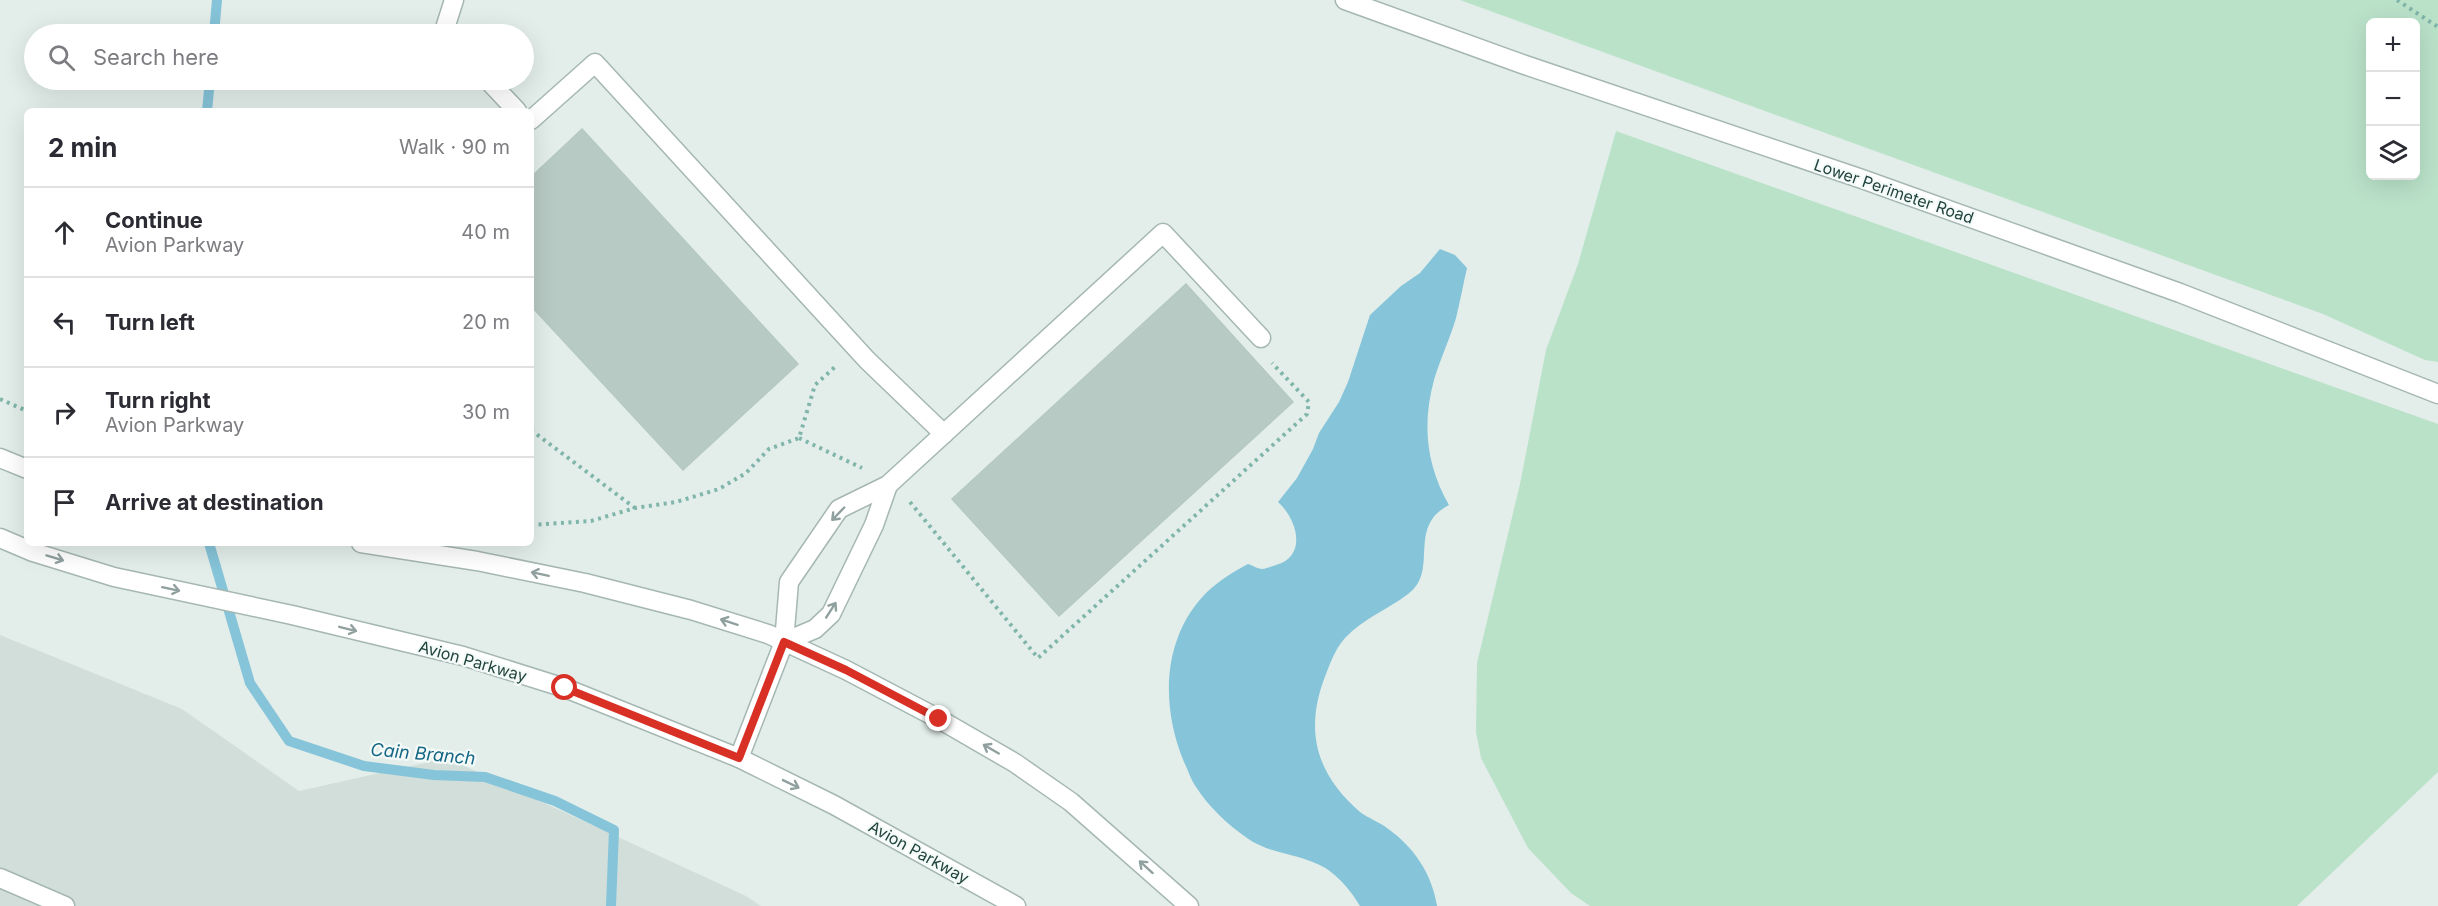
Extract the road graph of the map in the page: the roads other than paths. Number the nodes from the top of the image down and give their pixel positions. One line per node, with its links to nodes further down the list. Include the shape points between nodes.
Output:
1 (454, 0): 3 (street)
2 (1345, 0): 8 (street, Lower Perimeter Road, via 1895,190 2180,293)
3 (446, 24)
4 (497, 90): 5 (street)
5 (514, 108)
6 (534, 117): 9 (street, via 596,63 867,360)
7 (1260, 338): 9 (street, via 1163,233)
8 (2438, 394)
9 (944, 434): 12 (street)
10 (0, 458): 11 (street)
11 (24, 468)
12 (888, 485): 15 (street, one-way to 12, via 814,629 831,614 874,525); 15 (street, one-way to 15, via 839,509 794,574 789,582)
13 (0, 538): 16 (street, Avion Parkway, one-way to 16, via 114,577 463,656 565,688)
14 (380, 546): 15 (street, one-way to 14, via 692,610 585,583)
15 (784, 642): 16 (street); 20 (street, one-way to 15, via 1071,802 1015,763 877,686)
16 (739, 758): 19 (street, Avion Parkway, one-way to 19, via 834,805)
17 (0, 879): 18 (street)
18 (65, 906)
19 (1016, 906)
20 (1189, 906)

